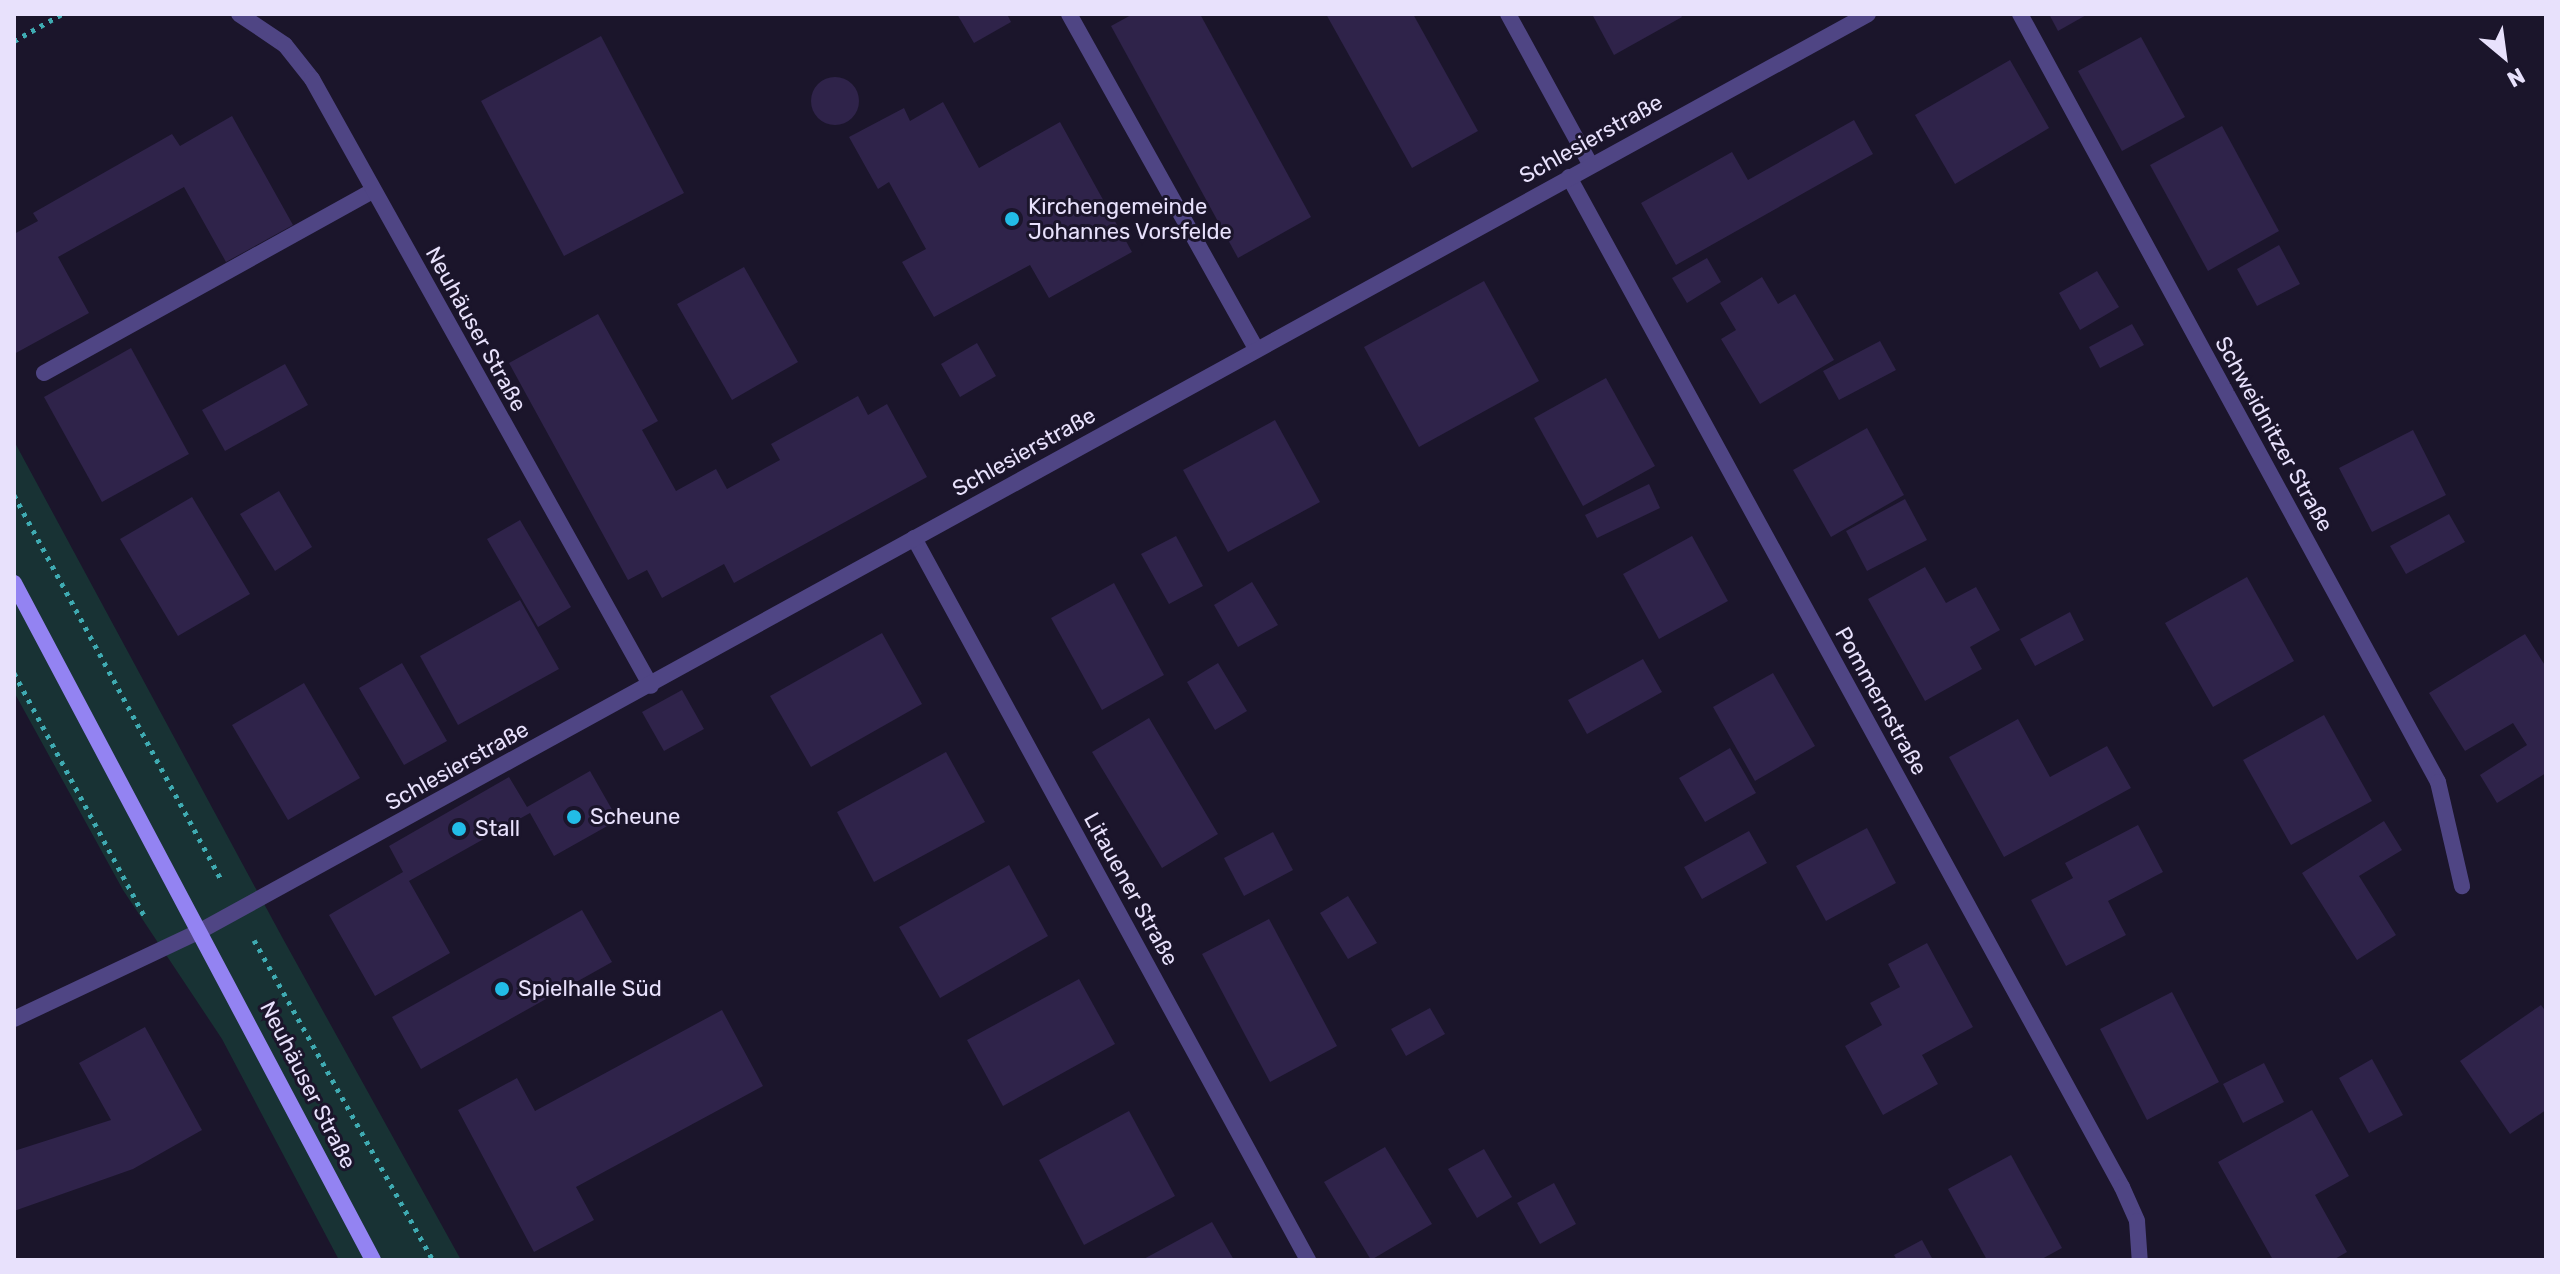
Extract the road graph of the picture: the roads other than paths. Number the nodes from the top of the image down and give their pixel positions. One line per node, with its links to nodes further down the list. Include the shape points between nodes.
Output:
1 (239, 14): 8 (street, Neuhäuser Straße, via 285,45 312,79)
2 (1069, 14): 9 (street)
3 (1508, 14): 6 (street)
4 (1868, 14): 6 (street, Schlesierstraße)
5 (2020, 14): 14 (street, Schweidnitzer Straße, via 2438,782)
6 (1590, 164): 7 (street, Schlesierstraße)
7 (1569, 177): 9 (street, Schlesierstraße); 17 (street, Pommernstraße, via 2122,1187 2137,1221)
8 (373, 191): 10 (street); 13 (street, Neuhäuser Straße)
9 (1256, 349): 11 (street, Schlesierstraße)
10 (44, 373)
11 (914, 538): 13 (street, Schlesierstraße); 19 (street, Litauener Straße)
12 (14, 583): 15 (main road, Neuhäuser Straße)
13 (651, 686): 15 (street, Schlesierstraße)
14 (2462, 886)
15 (202, 930): 16 (street); 18 (main road, Neuhäuser Straße)
16 (14, 1019)
17 (2141, 1255)
18 (373, 1260)
19 (1308, 1260)

